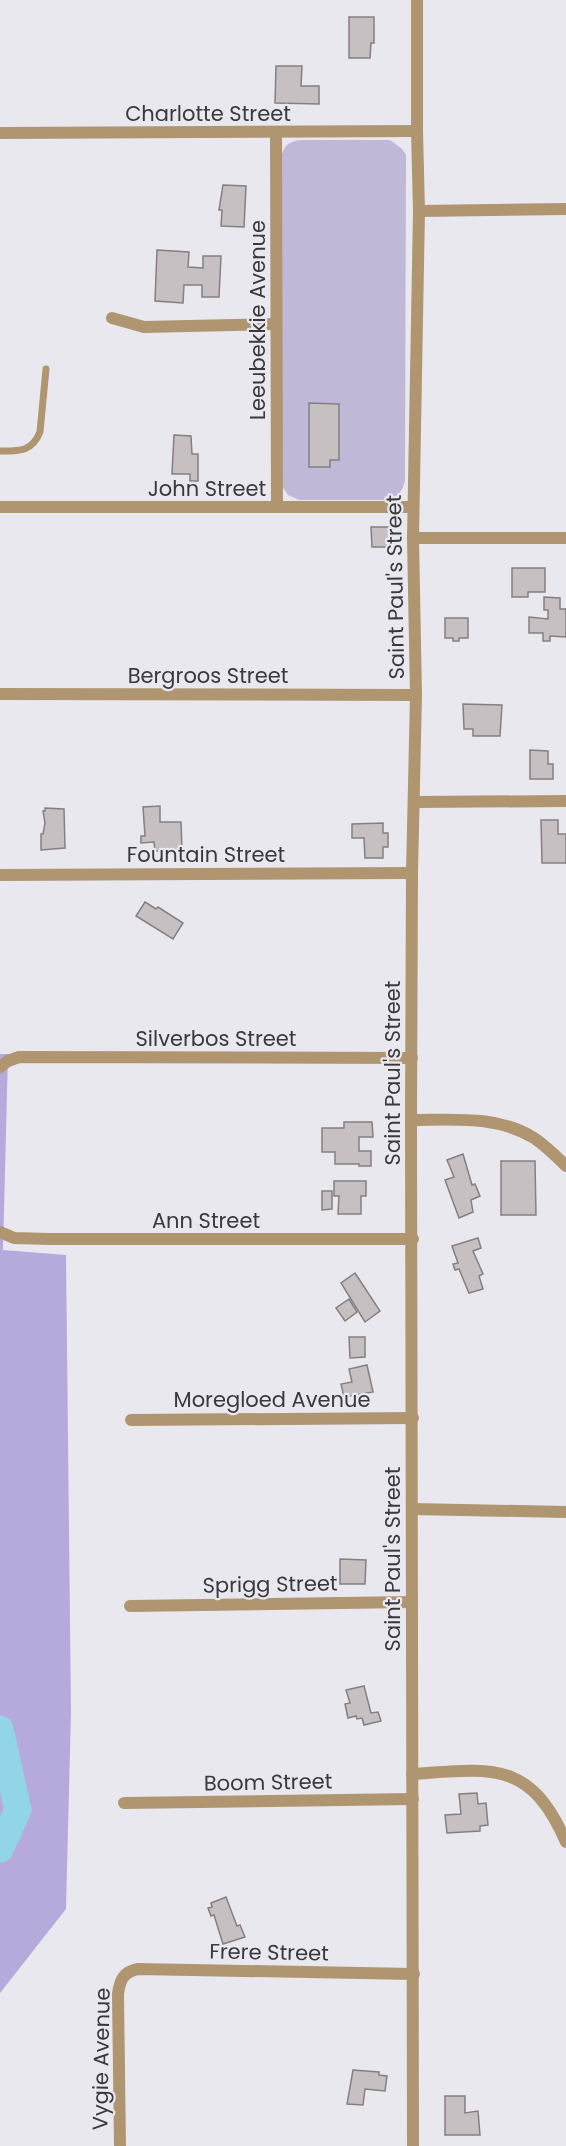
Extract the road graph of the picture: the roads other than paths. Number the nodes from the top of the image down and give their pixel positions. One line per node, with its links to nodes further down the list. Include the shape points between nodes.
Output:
1 (417, 0): 2 (street, Saint Paul's Street)
2 (417, 131): 3 (street, Charlotte Street); 6 (street, Saint Paul's Street)
3 (276, 132): 4 (street, Charlotte Street); 8 (street, Leeubekkie Avenue)
4 (0, 133)
5 (566, 209): 6 (street)
6 (419, 211): 13 (street, Saint Paul's Street)
7 (112, 318): 8 (street, via 144,327)
8 (276, 324): 12 (street, Leeubekkie Avenue)
9 (46, 369): 10 (lane, via 37,440 23,451)
10 (0, 451)
11 (0, 507): 12 (street, John Street)
12 (277, 507): 13 (street, John Street)
13 (413, 507): 14 (street, Saint Paul's Street)
14 (413, 538): 15 (street); 17 (street, Saint Paul's Street)
15 (566, 538)
16 (0, 694): 17 (street, Bergroos Street)
17 (416, 695): 19 (street, Saint Paul's Street)
18 (566, 801): 19 (street)
19 (415, 802): 20 (street, Saint Paul's Street)
20 (412, 873): 21 (street, Fountain Street); 22 (street, Saint Paul's Street)
21 (0, 875)
22 (412, 1059): 23 (street, Silverbos Street, via 19,1057); 24 (street, Saint Paul's Street)
23 (0, 1067)
24 (411, 1120): 25 (street, via 484,1120 505,1124 534,1138); 27 (street, Saint Paul's Street)
25 (566, 1166)
26 (0, 1232): 27 (street, Ann Street, via 14,1238 49,1239)
27 (412, 1239): 28 (street, Saint Paul's Street)
28 (413, 1418): 29 (street, Moregloed Avenue); 30 (street, Saint Paul's Street)
29 (131, 1420)
30 (411, 1509): 31 (street); 32 (street, Saint Paul's Street)
31 (566, 1512)
32 (411, 1602): 33 (street, Sprigg Street); 34 (street, Saint Paul's Street)
33 (130, 1606)
34 (412, 1774): 35 (street, Saint Paul's Street); 37 (street, via 489,1771 515,1778 545,1802)
35 (412, 1799): 36 (street, Boom Street); 39 (street, Saint Paul's Street)
36 (124, 1803)
37 (566, 1842)
38 (124, 1974): 39 (street, Frere Street, via 138,1969); 40 (street, Vygie Avenue, via 118,1994)
39 (414, 1974): 41 (street, Saint Paul's Street)
40 (120, 2146)
41 (413, 2146)

